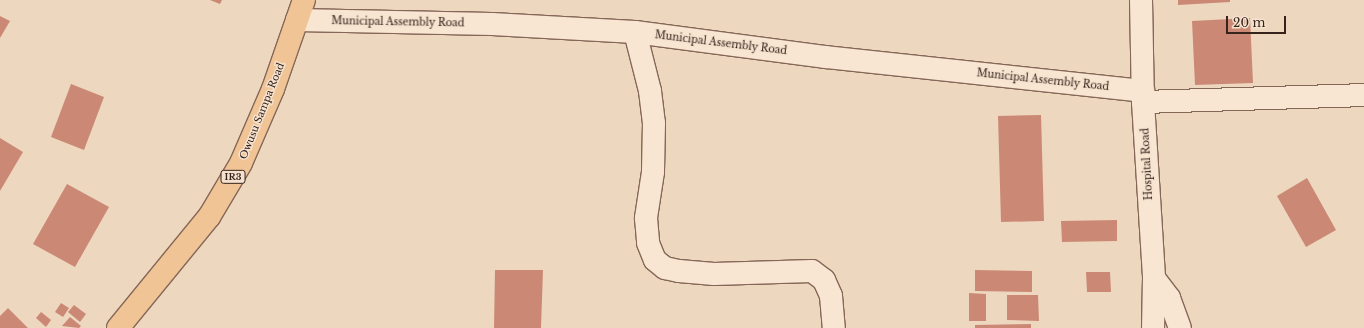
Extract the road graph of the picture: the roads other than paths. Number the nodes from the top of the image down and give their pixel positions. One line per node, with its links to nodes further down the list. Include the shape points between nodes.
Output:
1 (1141, 0): 5 (street, Hospital Road)
2 (301, 10): 3 (street, Municipal Assembly Road); 7 (main road, Owusu Sampa Road / IR3, via 273,89 241,163 209,217)
3 (636, 32): 5 (street, Municipal Assembly Road); 8 (street, via 650,92 654,123 653,172 646,218 648,243 655,260 665,268 714,274 812,271 824,280 831,296)
4 (1364, 95): 5 (street, Municipal Assembly Road)
5 (1143, 96): 6 (street, Hospital Road)
6 (1154, 278): 9 (street, Hospital Road); 10 (street, via 1169,298)
7 (118, 328)
8 (834, 328)
9 (1153, 328)
10 (1180, 328)

